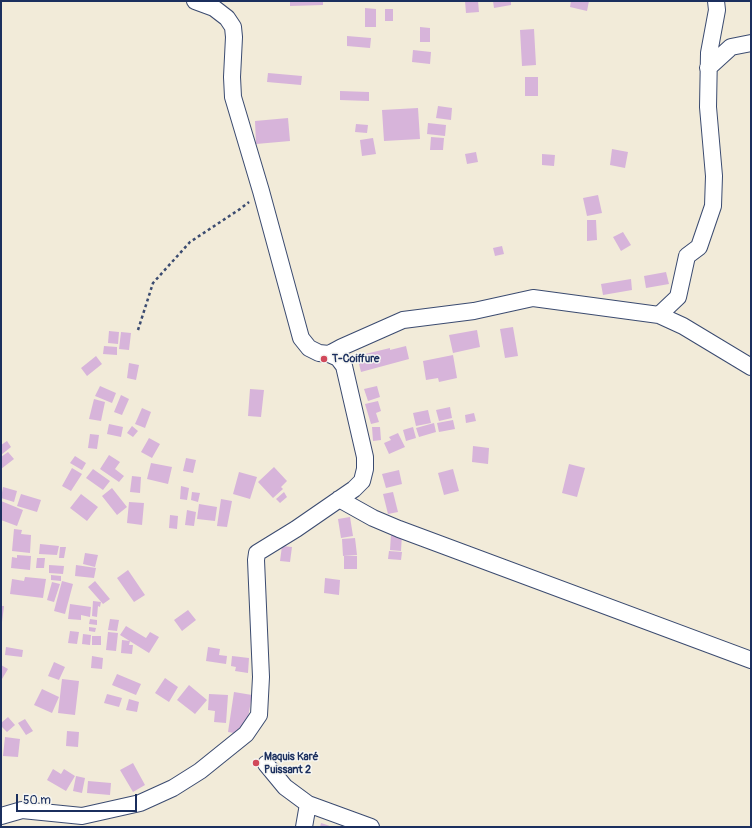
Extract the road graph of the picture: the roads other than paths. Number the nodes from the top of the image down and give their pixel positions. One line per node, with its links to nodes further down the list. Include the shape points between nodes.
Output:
1 (195, 1): 3 (street)
2 (716, 1): 5 (street, via 717,10)
3 (214, 4): 7 (street, via 233,27 233,97 301,338 310,348 319,353)
4 (751, 43): 5 (street, via 731,47)
5 (708, 68): 6 (street, via 708,107 714,176 713,206 699,247 687,256 678,297)
6 (659, 315): 7 (street, via 533,298 474,311 402,320); 8 (street, via 683,326)
7 (329, 354): 9 (street, via 338,358 344,366 365,457 362,481)
8 (751, 367)
9 (340, 499): 10 (street, via 399,529); 13 (street, via 257,553 261,677 259,715 246,734 200,771 173,788 140,803 82,816 22,810)
10 (751, 660)
11 (266, 764): 12 (street, via 285,787)
12 (308, 804): 14 (street); 15 (street)
13 (1, 816)
14 (304, 827)
15 (371, 827)

